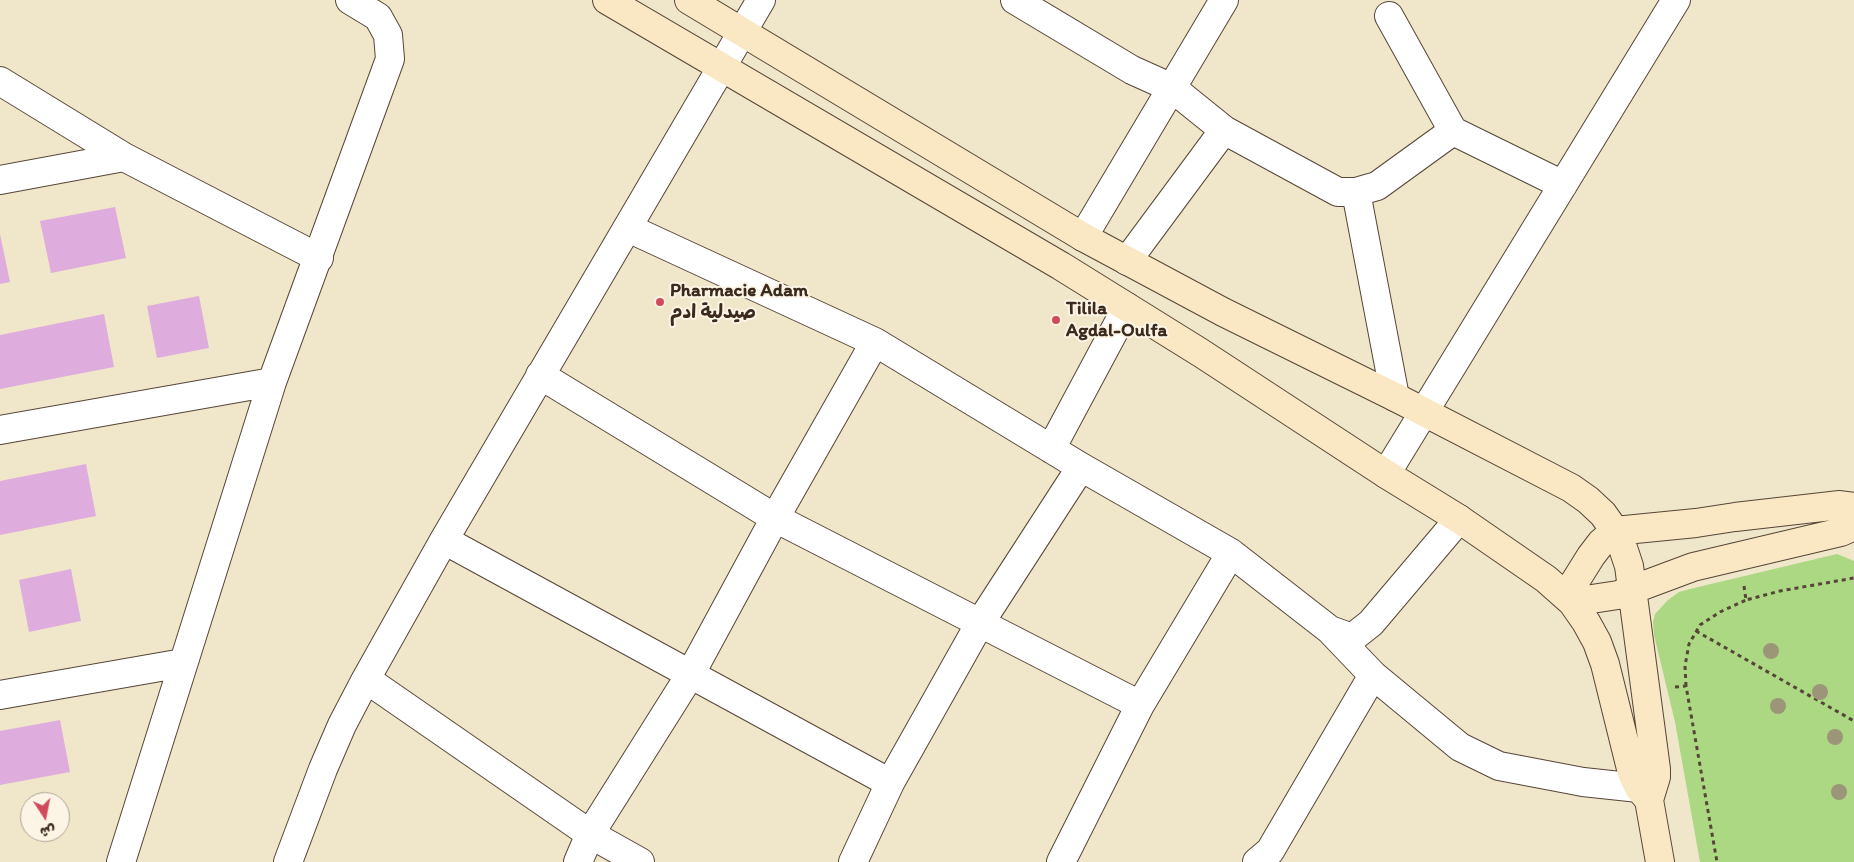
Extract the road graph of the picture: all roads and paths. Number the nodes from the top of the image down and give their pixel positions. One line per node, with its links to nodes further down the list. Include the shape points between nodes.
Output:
1 (350, 0): 21 (street, via 378,17 388,35 390,59)
2 (607, 0): 10 (street)
3 (689, 0): 9 (street)
4 (762, 0): 9 (street)
5 (1015, 0): 12 (street, via 1132,70)
6 (1224, 0): 12 (street)
7 (1676, 0): 17 (street)
8 (1389, 16): 14 (street)
9 (744, 32): 10 (street); 20 (street)
10 (722, 66): 19 (street); 23 (street)
11 (0, 81): 15 (street)
12 (1172, 88): 13 (street); 20 (street)
13 (1224, 130): 18 (street, via 1338,192); 22 (street)
14 (1452, 131): 17 (street); 18 (street, via 1377,186)
15 (124, 157): 16 (street); 21 (street)
16 (0, 180)
17 (1563, 185): 28 (street)
18 (1356, 192): 27 (street)
19 (628, 228): 24 (street); 25 (street)
20 (1083, 237): 22 (street)
21 (319, 258): 26 (street)
22 (1127, 261): 27 (street)
23 (1127, 308): 30 (street); 32 (street)
24 (875, 342): 30 (street); 34 (street)
25 (540, 375): 34 (street); 38 (street)
26 (272, 382): 29 (street); 48 (street)
27 (1395, 397): 28 (street)
28 (1424, 412): 32 (street); 37 (street, via 1572,488 1603,514)
29 (0, 430)
30 (1051, 448): 31 (street)
31 (1081, 467): 39 (street); 45 (street)
32 (1386, 474): 35 (street)
33 (1854, 507): 37 (street, via 1840,505)
34 (775, 518): 45 (street); 50 (street)
35 (1459, 519): 43 (street, via 1546,579); 46 (street, via 1371,623 1352,638)
36 (1854, 526): 40 (street, via 1841,532)
37 (1615, 531): 42 (street, via 1629,566); 43 (street, via 1596,550)
38 (444, 540): 50 (street); 51 (street)
39 (1231, 552): 46 (street); 55 (street)
40 (1739, 556): 42 (street, via 1692,568); 44 (path)
41 (1854, 578): 44 (path)
42 (1632, 590): 43 (street, via 1618,595); 53 (street)
43 (1569, 599): 58 (street, via 1597,642 1632,773)
44 (1746, 600): 47 (path, via 1720,612)
45 (980, 624): 55 (street); 57 (street)
46 (1330, 630): 49 (street)
47 (1696, 631): 52 (path, via 1689,644); 56 (path)
48 (183, 663): 54 (street); 60 (street)
49 (1373, 675): 58 (street, via 1460,747 1499,766); 66 (street, via 1270,851)
50 (690, 676): 57 (street); 59 (street)
51 (366, 679): 59 (street); 61 (street, via 322,768)
52 (1686, 686): 53 (path); 68 (path)
53 (1646, 692): 58 (street, via 1656,777)
54 (0, 694)
55 (1140, 705): 65 (street)
56 (1854, 721)
57 (890, 783): 64 (street)
58 (1644, 794): 67 (street)
59 (590, 834): 62 (street); 63 (street)
60 (121, 862)
61 (288, 862)
62 (578, 862)
63 (640, 862)
64 (853, 862)
65 (1061, 862)
66 (1257, 862)
67 (1660, 862)
68 (1717, 862)

